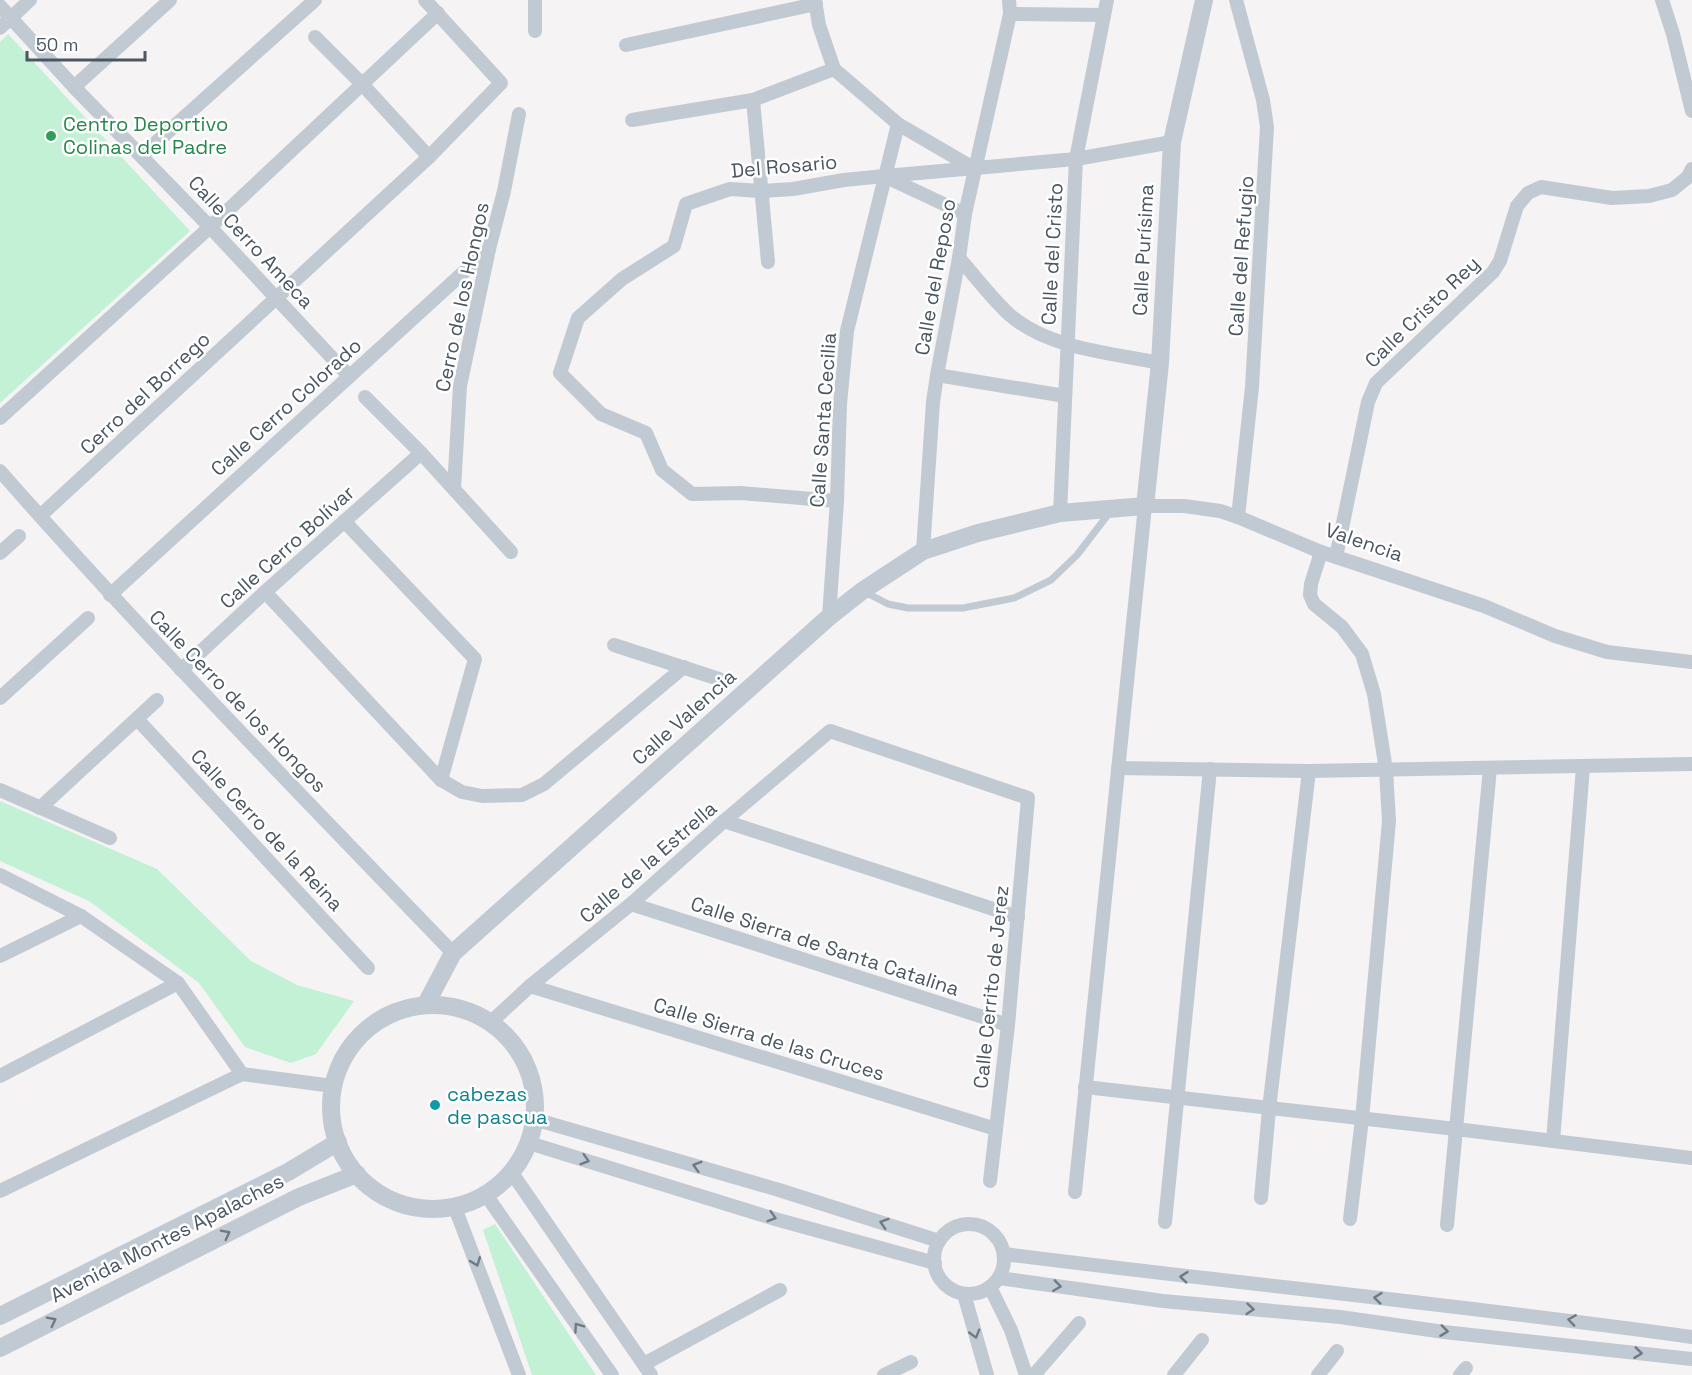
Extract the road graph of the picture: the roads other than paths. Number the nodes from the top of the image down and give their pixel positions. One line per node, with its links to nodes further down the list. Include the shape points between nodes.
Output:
1 (30, 0): 15 (street)
2 (170, 0): 22 (street)
3 (315, 0): 29 (street)
4 (425, 0): 13 (street)
5 (535, 0): 17 (street)
6 (1107, 0): 14 (street, Calle del Cristo)
7 (1204, 0): 28 (street, Calle Purísima)
8 (1236, 0): 57 (street, Calle del Refugio, via 1268,128 1252,387)
9 (1662, 0): 24 (street)
10 (816, 2): 19 (street); 20 (street, via 819,25)
11 (0, 6): 15 (street, Calle Cerro Ameca)
12 (1009, 7): 14 (street); 32 (street, Calle del Reposo)
13 (438, 13): 21 (street); 30 (street, Cerro del Borrego, via 501,83)
14 (1104, 15): 31 (street, Calle del Cristo)
15 (11, 19): 16 (street); 22 (street, Calle Cerro Ameca)
16 (0, 28)
17 (534, 31)
18 (315, 37): 21 (street)
19 (626, 45)
20 (834, 69): 23 (street); 27 (street)
21 (362, 84): 30 (street); 37 (street)
22 (74, 87): 29 (street, Calle Cerro Ameca)
23 (753, 100): 26 (street); 35 (street)
24 (1692, 111)
25 (519, 114): 38 (street, Cerro de los Hongos)
26 (632, 120)
27 (898, 124): 32 (street); 34 (street, Calle Santa Cecilia)
28 (1172, 142): 31 (street, Del Rosario); 43 (street, Calle Purísima)
29 (141, 156): 37 (street, Calle Cerro Ameca)
30 (429, 157): 41 (street, Cerro del Borrego)
31 (1076, 159): 32 (street, Del Rosario); 42 (street, Calle del Cristo)
32 (975, 169): 34 (street, Del Rosario); 36 (street, Calle del Reposo)
33 (1690, 173): 65 (street, Calle Cristo Rey, via 1672,190 1649,195 1612,198 1541,187 1528,193 1517,206 1493,272 1376,383 1368,402)
34 (884, 176): 35 (street, Del Rosario); 36 (street); 52 (street, Calle Santa Cecilia, via 848,331 840,404)
35 (761, 190): 40 (street); 52 (street, Del Rosario, via 730,189 686,204 674,246 622,279 578,318 560,373 601,414 646,433 662,470 692,495 740,493)
36 (965, 214): 39 (street, Calle del Reposo)
37 (210, 226): 41 (street, Calle Cerro Ameca); 48 (street)
38 (489, 249): 45 (street, Calle Cerro Colorado); 51 (street, Cerro de los Hongos, via 460,386)
39 (959, 258): 42 (street, via 1012,316 1032,330); 44 (street, Calle del Reposo)
40 (768, 262)
41 (277, 298): 45 (street, Calle Cerro Ameca); 56 (street, Cerro del Borrego)
42 (1067, 344): 43 (street); 46 (street, Calle del Cristo)
43 (1160, 363): 53 (street, Calle Purísima)
44 (937, 375): 46 (street); 61 (street, Calle del Reposo)
45 (349, 376): 68 (street, Calle Cerro Colorado)
46 (1065, 396): 55 (street, Calle del Cristo)
47 (365, 397): 49 (street)
48 (0, 418)
49 (421, 453): 51 (street); 58 (street, Calle Cerro Bolívar)
50 (0, 471): 56 (street, Calle Cerro de los Hongos)
51 (454, 489): 62 (street)
52 (837, 501): 69 (street, Calle Santa Cecilia)
53 (1145, 506): 54 (street, Valencia); 57 (street, Valencia, via 1184,506); 82 (street)
54 (1112, 509): 55 (street, Valencia); 66 (lane, via 1077,555 1051,580 1014,598 963,608 908,608 888,604)
55 (1060, 513): 59 (street, Valencia)
56 (40, 516): 68 (street, Calle Cerro de los Hongos)
57 (1238, 517): 63 (street, Valencia)
58 (344, 521): 67 (street, Calle Cerro Bolívar); 87 (street, via 475,658)
59 (1016, 523): 61 (street, Calle Valencia)
60 (19, 536): 64 (street)
61 (923, 550): 66 (street, Calle Valencia)
62 (511, 552)
63 (1321, 552): 65 (street, Valencia); 85 (street, via 1310,595 1362,654 1374,694)
64 (0, 553)
65 (1336, 557): 72 (street, Valencia, via 1607,652)
66 (862, 591): 69 (street, Calle Valencia)
67 (265, 592): 74 (street, Calle Cerro Bolívar); 87 (street)
68 (110, 595): 74 (street, Calle Cerro de los Hongos)
69 (829, 617): 96 (street, Calle Valencia)
70 (88, 618): 76 (street)
71 (614, 645): 73 (street)
72 (1692, 662)
73 (684, 667): 75 (street); 87 (street, via 544,784 522,795 482,796 462,792)
74 (181, 670): 96 (street, Calle Cerro de los Hongos)
75 (719, 680)
76 (0, 698)
77 (158, 700): 78 (street)
78 (136, 719): 89 (street); 98 (street, Calle Cerro de la Reina)
79 (830, 731): 90 (street, Calle de la Estrella); 95 (street, Calle Cerrito de Jerez, via 1028,798)
80 (1692, 764): 81 (street)
81 (1583, 766): 83 (street); 114 (street)
82 (1118, 768): 84 (street); 107 (street)
83 (1490, 768): 85 (street); 113 (street)
84 (1209, 769): 86 (street); 108 (street)
85 (1386, 770): 86 (street); 111 (street, via 1389,821)
86 (1309, 771): 109 (street)
87 (441, 780)
88 (0, 790): 89 (street)
89 (40, 808): 91 (street)
90 (724, 821): 93 (street, Calle de la Estrella); 95 (street)
91 (110, 838)
92 (0, 875): 94 (street)
93 (631, 904): 100 (street, Calle de la Estrella); 103 (street, Calle Sierra de Santa Catalina)
94 (81, 916): 97 (street); 99 (street)
95 (1018, 917): 103 (street, Calle Cerrito de Jerez)
96 (453, 953): 101 (street, Calle Valencia)
97 (0, 956)
98 (368, 968)
99 (178, 983): 104 (street); 105 (street)
100 (530, 986): 102 (street, Calle de la Estrella); 112 (street, Calle Sierra de las Cruces)
101 (426, 1004): 102 (street, via 460,1008); 106 (street, via 394,1012 366,1029 345,1055)
102 (491, 1022): 110 (street, via 515,1046 531,1076)
103 (1008, 1025): 112 (street, Calle Cerrito de Jerez)
104 (242, 1074): 106 (street); 121 (street)
105 (0, 1076)
106 (333, 1086): 115 (street, via 332,1120)
107 (1085, 1088): 108 (street); 122 (street)
108 (1177, 1099): 109 (street); 127 (street)
109 (1269, 1109): 111 (street); 124 (street)
110 (534, 1119): 116 (street); 129 (street, one-way to 110)
111 (1362, 1119): 113 (street); 126 (street)
112 (996, 1129): 120 (street, Calle Cerrito de Jerez)
113 (1456, 1129): 114 (street); 128 (street)
114 (1553, 1141): 117 (street)
115 (338, 1142): 119 (street); 135 (street, Avenida Montes Apalaches, via 288,1172)
116 (529, 1143): 118 (street); 131 (street, one-way to 131, via 775,1219)
117 (1692, 1158)
118 (512, 1173): 123 (street); 144 (street)
119 (357, 1174): 125 (street, via 388,1199 421,1209); 138 (street, Avenida Montes Apalaches, one-way to 119, via 299,1197)
120 (990, 1181)
121 (0, 1191)
122 (1075, 1192)
123 (486, 1195): 125 (street); 146 (street, one-way to 123)
124 (1261, 1198)
125 (455, 1208): 145 (street, one-way to 145)
126 (1350, 1219)
127 (1164, 1222)
128 (1447, 1225)
129 (939, 1241): 130 (street, via 951,1229 967,1224 984,1227 997,1238); 131 (street)
130 (1004, 1254): 132 (street); 137 (street, one-way to 130, via 1556,1317)
131 (935, 1263): 134 (street, via 941,1280)
132 (995, 1282): 134 (street, via 982,1292); 142 (street, one-way to 142, via 1340,1317); 149 (street)
133 (780, 1290): 144 (street)
134 (964, 1294): 148 (street, one-way to 148)
135 (4, 1314): 138 (street)
136 (1079, 1323): 150 (street)
137 (1692, 1337)
138 (18, 1338): 140 (street, Avenida Montes Apalaches)
139 (1202, 1340): 151 (street)
140 (0, 1348)
141 (1337, 1351): 152 (street)
142 (1692, 1359)
143 (911, 1362): 147 (street)
144 (647, 1370)
145 (519, 1375)
146 (612, 1375)
147 (884, 1375)
148 (987, 1375)
149 (1026, 1375)
150 (1034, 1375)
151 (1174, 1375)
152 (1318, 1375)

